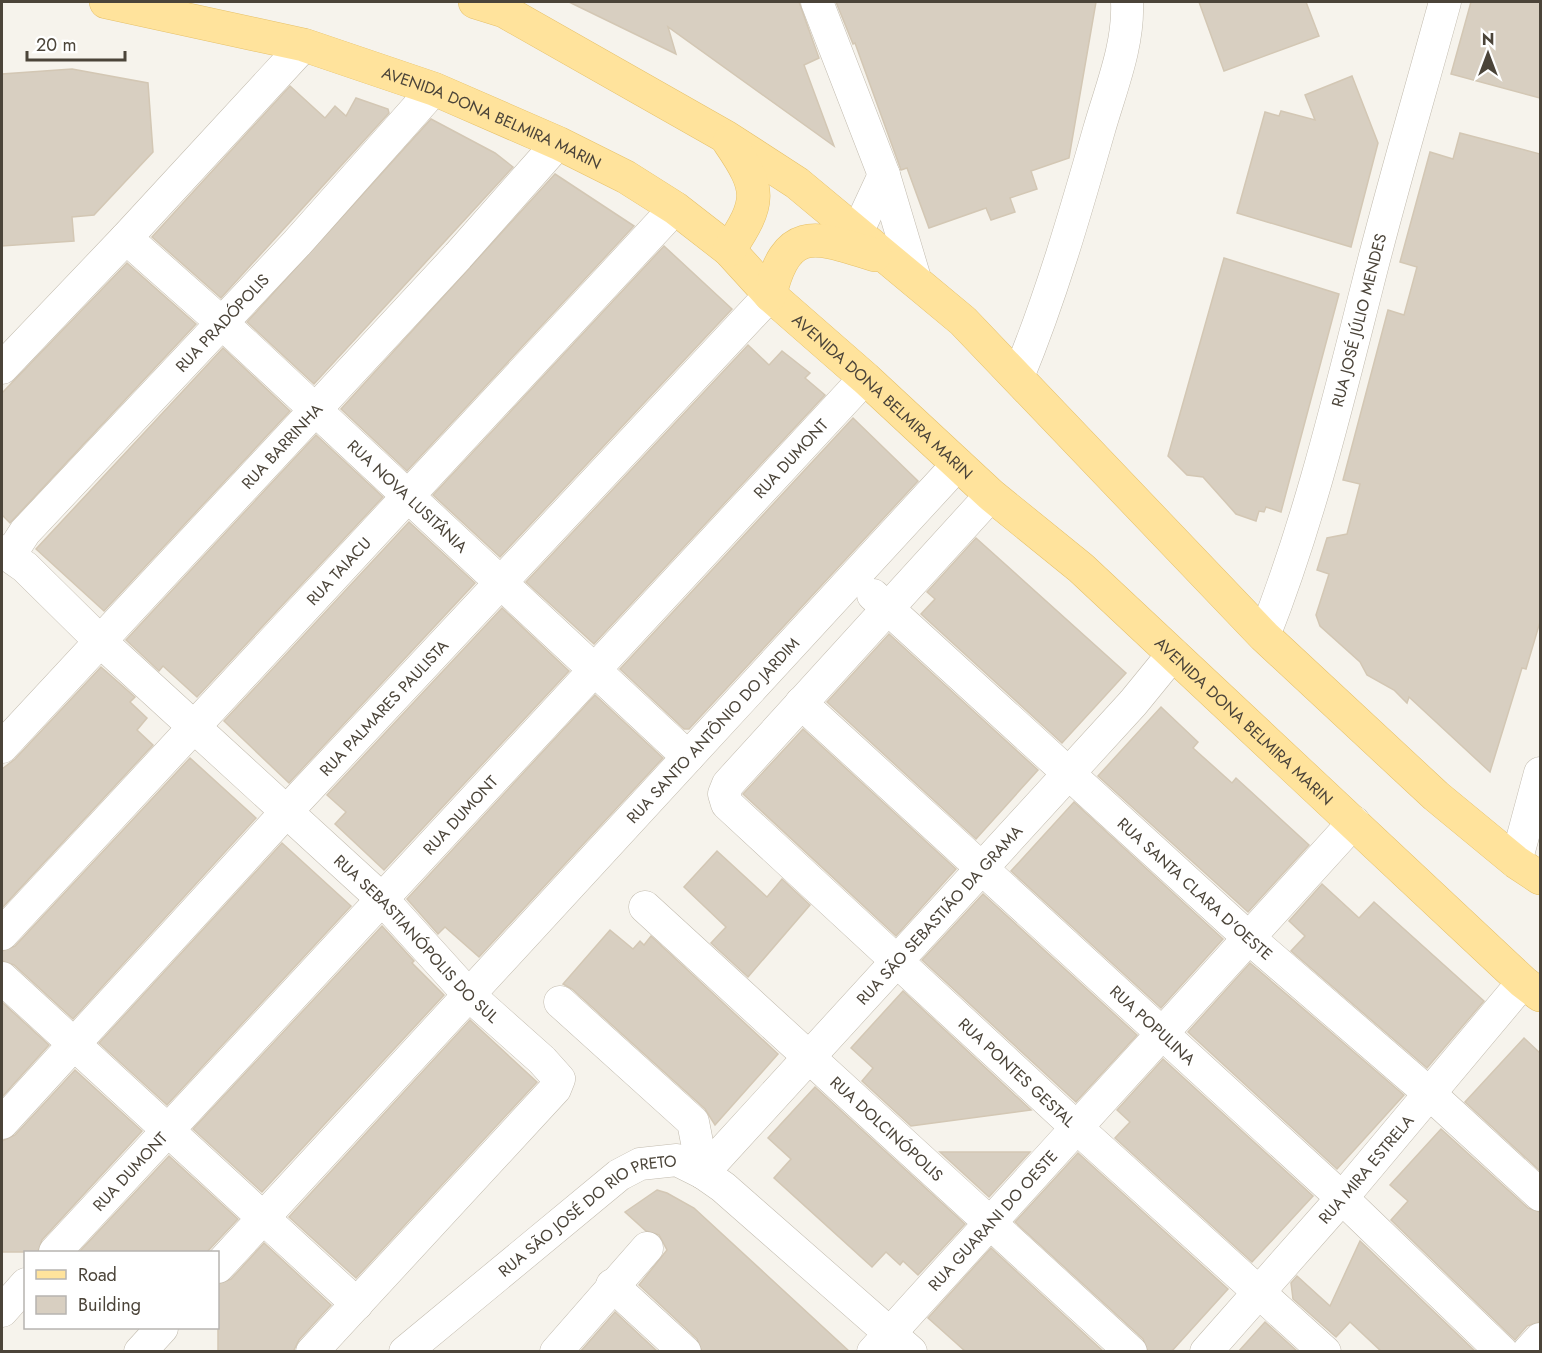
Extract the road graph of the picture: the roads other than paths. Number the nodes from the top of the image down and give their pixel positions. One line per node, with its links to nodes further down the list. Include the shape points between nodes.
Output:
1 (106, 2): 6 (main road, AVENIDA DONA BELMIRA MARIN)
2 (817, 2): 10 (street)
3 (1127, 2): 20 (street, via 1125,39 1088,168 1052,291)
4 (1445, 2): 30 (street, RUA JOSÉ JÚLIO MENDES, via 1375,253 1314,494)
5 (493, 5): 8 (main road)
6 (304, 45): 7 (main road, AVENIDA DONA BELMIRA MARIN); 13 (street)
7 (434, 89): 9 (main road, AVENIDA DONA BELMIRA MARIN); 18 (street, RUA PRADÓPOLIS)
8 (726, 138): 12 (main road, via 797,183); 14 (main road, via 749,171 754,192 754,209)
9 (558, 143): 11 (main road, AVENIDA DONA BELMIRA MARIN, via 627,177); 22 (street, RUA BARRINHA)
10 (884, 175): 12 (street); 16 (street)
11 (675, 208): 14 (main road, AVENIDA DONA BELMIRA MARIN); 25 (street, RUA TAIACU)
12 (857, 233): 15 (main road)
13 (126, 238): 18 (street, RUA NOVA LUSITÂNIA); 19 (street)
14 (729, 249): 17 (main road, AVENIDA DONA BELMIRA MARIN)
15 (888, 259): 16 (main road); 17 (main road, via 837,242 801,242 787,252 775,273)
16 (916, 282): 20 (main road, via 963,321)
17 (770, 295): 21 (main road, AVENIDA DONA BELMIRA MARIN); 28 (street, RUA PALMARES PAULISTA)
18 (221, 322): 22 (street, RUA NOVA LUSITÂNIA); 26 (street, RUA PRADÓPOLIS)
19 (2, 368)
20 (1018, 377): 30 (main road)
21 (865, 378): 23 (main road, AVENIDA DONA BELMIRA MARIN); 33 (street, RUA DUMONT)
22 (314, 410): 25 (street, RUA NOVA LUSITÂNIA); 31 (street, RUA BARRINHA)
23 (958, 464): 24 (main road, AVENIDA DONA BELMIRA MARIN); 27 (street, RUA SANTO ANTÔNIO DO JARDIM)
24 (991, 495): 29 (street); 32 (main road, AVENIDA DONA BELMIRA MARIN, via 1081,568)
25 (408, 497): 28 (street, RUA NOVA LUSITÂNIA); 35 (street, RUA TAIACU)
26 (6, 553): 31 (street, RUA SEBASTIANÓPOLIS DO SUL)
27 (855, 578): 29 (street, RUA SANTA CLARA D'OESTE); 37 (street, RUA SANTO ANTÔNIO DO JARDIM)
28 (500, 584): 33 (street, RUA NOVA LUSITÂNIA); 40 (street, RUA PALMARES PAULISTA)
29 (887, 608): 34 (street); 38 (street, RUA SANTA CLARA D'OESTE)
30 (1264, 636): 43 (main road, via 1436,796)
31 (99, 640): 35 (street, RUA SEBASTIANÓPOLIS DO SUL); 36 (street, RUA BARRINHA)
32 (1173, 654): 38 (street, RUA SÃO SEBASTIÃO DA GRAMA); 41 (main road, AVENIDA DONA BELMIRA MARIN)
33 (595, 668): 37 (street, RUA NOVA LUSITÂNIA); 44 (street, RUA DUMONT)
34 (801, 703): 42 (street, RUA POPULINA); 48 (street, RUA PONTES GESTAL, via 728,784 724,794 727,804)
35 (192, 726): 40 (street, RUA SEBASTIANÓPOLIS DO SUL); 46 (street, RUA TAIACU)
36 (2, 747)
37 (688, 757): 51 (street, RUA SANTO ANTÔNIO DO JARDIM)
38 (1069, 773): 42 (street, RUA SÃO SEBASTIÃO DA GRAMA); 47 (street, RUA SANTA CLARA D'OESTE)
39 (1540, 773): 43 (street)
40 (287, 811): 44 (street, RUA SEBASTIANÓPOLIS DO SUL); 54 (street, RUA PALMARES PAULISTA)
41 (1354, 822): 47 (street, RUA GUARANI DO OESTE); 50 (main road, AVENIDA DONA BELMIRA MARIN)
42 (980, 868): 48 (street, RUA SÃO SEBASTIÃO DA GRAMA); 53 (street, RUA POPULINA)
43 (1528, 870)
44 (383, 900): 51 (street, RUA SEBASTIANÓPOLIS DO SUL); 59 (street, RUA DUMONT)
45 (645, 906): 55 (street, RUA DOLCINÓPOLIS)
46 (2, 934)
47 (1250, 939): 53 (street, RUA GUARANI DO OESTE); 56 (street, RUA SANTA CLARA D'OESTE)
48 (895, 962): 55 (street, RUA SÃO SEBASTIÃO DA GRAMA); 58 (street, RUA PONTES GESTAL)
49 (2, 978): 54 (street)
50 (1532, 988): 56 (street, RUA MIRA ESTRELA)
51 (469, 995): 63 (street, RUA SANTO ANTÔNIO DO JARDIM); 71 (street, RUA SEBASTIANÓPOLIS DO SUL, via 555,1073 559,1083)
52 (560, 1002): 60 (street, via 693,1122)
53 (1161, 1035): 58 (street, RUA GUARANI DO OESTE); 62 (street, RUA POPULINA)
54 (74, 1045): 57 (street, RUA PALMARES PAULISTA); 59 (street)
55 (808, 1058): 60 (street, RUA SÃO SEBASTIÃO DA GRAMA); 64 (street, RUA DOLCINÓPOLIS)
56 (1430, 1094): 61 (street, RUA SANTA CLARA D'OESTE); 62 (street, RUA MIRA ESTRELA)
57 (2, 1123)
58 (1076, 1127): 64 (street, RUA GUARANI DO OESTE); 70 (street, RUA PONTES GESTAL)
59 (167, 1131): 63 (street); 66 (street, RUA DUMONT)
60 (703, 1173): 75 (street, RUA SÃO JOSÉ DO RIO PRETO, via 723,1187); 78 (street, RUA SÃO JOSÉ DO RIO PRETO, via 677,1160 640,1164 620,1175)
61 (1540, 1195)
62 (1342, 1198): 70 (street, RUA MIRA ESTRELA); 84 (street, RUA POPULINA)
63 (262, 1218): 67 (street, RUA SANTO ANTÔNIO DO JARDIM); 71 (street)
64 (990, 1223): 75 (street, RUA GUARANI DO OESTE); 81 (street, RUA DOLCINÓPOLIS)
65 (647, 1248): 68 (street)
66 (56, 1251)
67 (219, 1266)
68 (612, 1285): 79 (street); 80 (street)
69 (24, 1286): 72 (street)
70 (1259, 1292): 82 (street, RUA MIRA ESTRELA); 83 (street, RUA PONTES GESTAL)
71 (357, 1304): 77 (street, RUA SEBASTIANÓPOLIS DO SUL)
72 (2, 1311)
73 (161, 1329): 76 (street)
74 (1540, 1339): 85 (street)
75 (891, 1345)
76 (140, 1352)
77 (312, 1352)
78 (405, 1352)
79 (556, 1352)
80 (686, 1352)
81 (1131, 1352)
82 (1206, 1352)
83 (1325, 1352)
84 (1502, 1352)
85 (1528, 1352)

